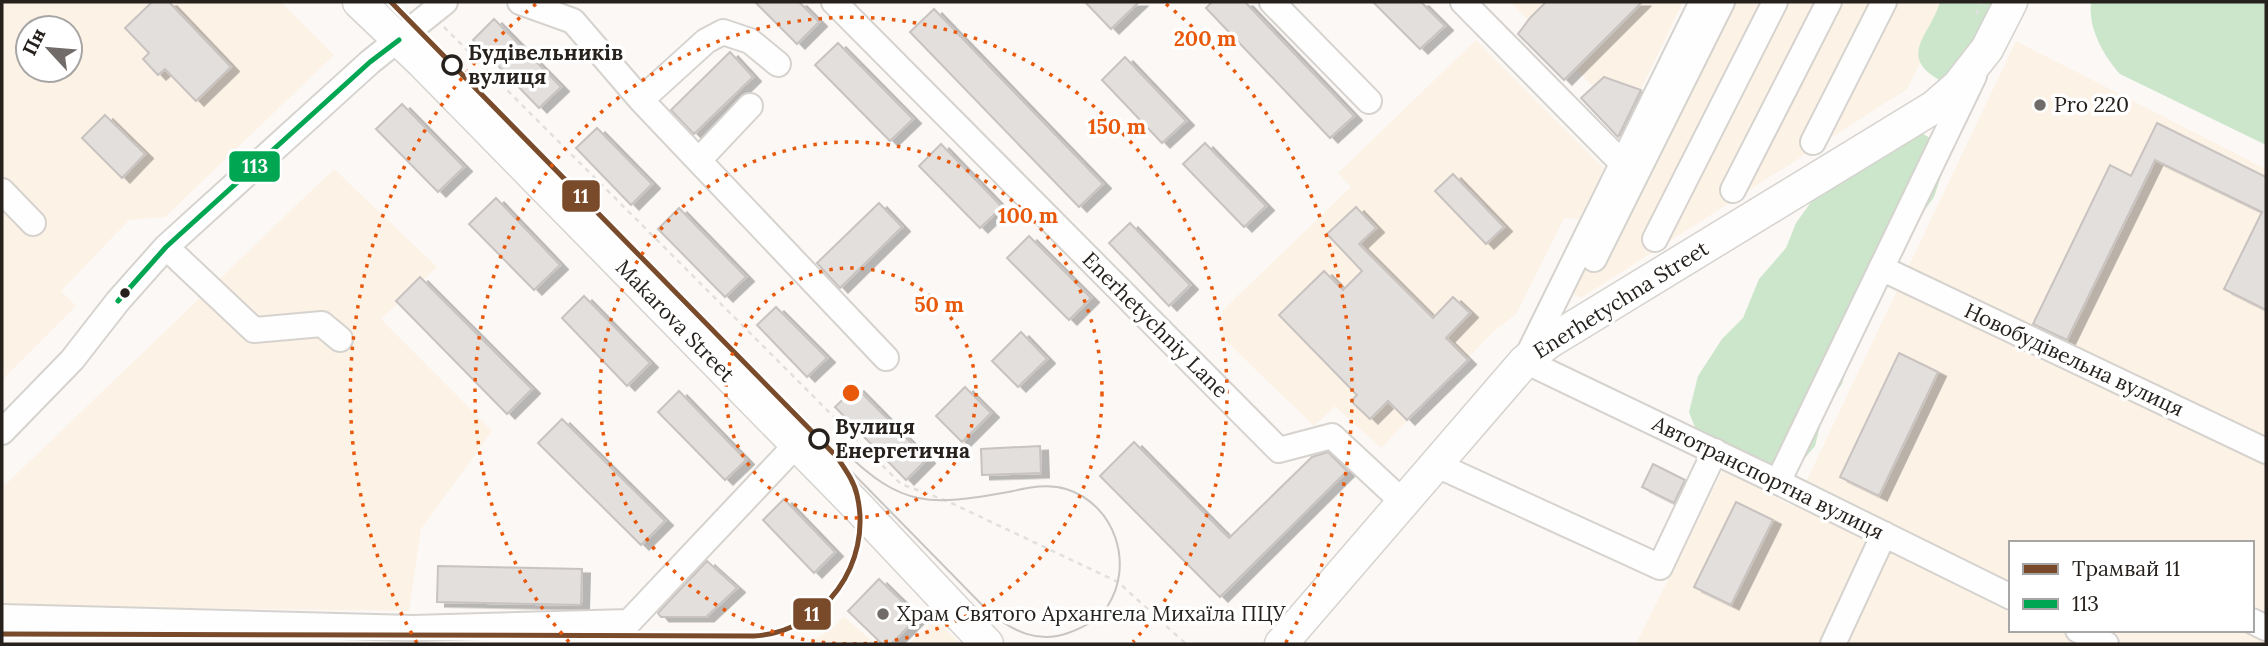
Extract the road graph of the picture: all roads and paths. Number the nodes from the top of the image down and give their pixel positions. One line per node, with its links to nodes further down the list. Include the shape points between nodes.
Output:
1 (359, 2): 13 (main road, Makarova Street)
2 (520, 2): 16 (street, via 573,21)
3 (834, 2): 38 (street, Enerhetychniy Lane, via 1279,450 1332,436)
4 (1272, 2): 17 (street)
5 (1463, 2): 21 (street)
6 (1702, 2): 21 (street)
7 (1722, 2): 27 (street)
8 (1775, 2): 25 (street)
9 (1829, 2): 22 (street)
10 (1884, 2): 19 (street)
11 (2011, 2): 14 (main road, Enerhetychna Street)
12 (438, 8): 13 (street); 45 (path, via 901,484 1118,582)
13 (399, 40): 26 (street); 33 (main road, Makarova Street)
14 (1987, 49): 28 (street, Enerhetychna Street); 31 (main road, Enerhetychna Street, via 1958,86 1934,107)
15 (778, 64): 16 (street, via 750,41 723,32 706,41)
16 (641, 100): 20 (street)
17 (1369, 102)
18 (750, 106): 20 (street)
19 (1812, 142)
20 (699, 160): 30 (street)
21 (1622, 163): 31 (street)
22 (1733, 190)
23 (2, 191): 24 (street)
24 (33, 223)
25 (1655, 239)
26 (166, 247): 29 (street, via 254,330 322,324); 32 (street, via 72,360)
27 (1594, 259)
28 (1881, 268): 35 (street, Новобудівельна вулиця); 37 (street, Enerhetychna Street)
29 (340, 339)
30 (886, 358)
31 (1525, 360): 34 (street, Автотранспортна вулиця); 36 (main road, Enerhetychna Street)
32 (2, 432)
33 (796, 444): 43 (street, via 629,622); 44 (main road, Makarova Street)
34 (1715, 451): 36 (street, via 1660,567); 37 (street, Автотранспортна вулиця)
35 (2266, 451)
36 (1437, 465): 38 (main road, Enerhetychna Street)
37 (1778, 482): 39 (street, Автотранспортна вулиця)
38 (1404, 503): 46 (main road, Enerhetychna Street)
39 (1884, 534): 40 (street, Автотранспортна вулиця); 47 (street)
40 (2009, 596)
41 (2, 617): 43 (street)
42 (2082, 632): 48 (street)
43 (413, 636)
44 (987, 644)
45 (1186, 644)
46 (1281, 644)
47 (1833, 644)
48 (2106, 644)

